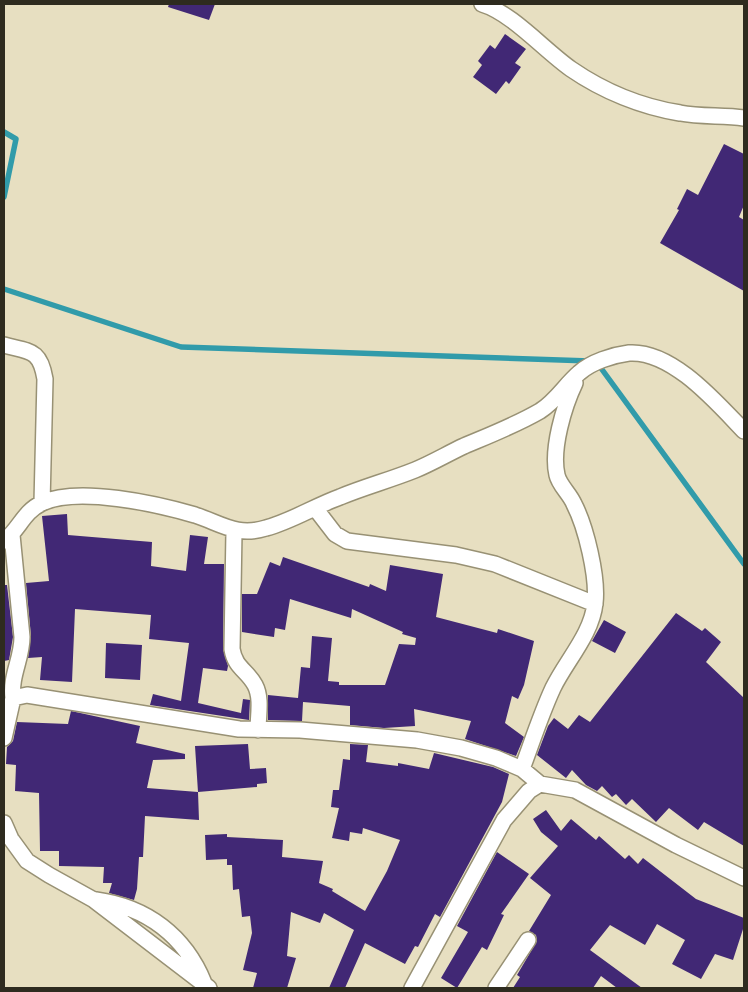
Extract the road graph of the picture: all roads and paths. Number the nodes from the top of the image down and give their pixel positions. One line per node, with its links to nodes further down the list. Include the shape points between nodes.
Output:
1 (482, 4): 2 (street, via 492,7 572,70 601,87 644,105 681,114)
2 (744, 118)
3 (4, 345): 6 (street, via 32,352 42,365 45,379)
4 (580, 372): 5 (street, via 596,362 630,353 663,360 694,381); 7 (street, via 550,404 506,429 414,470); 10 (street, via 565,408 556,466 557,477 581,518)
5 (744, 431)
6 (42, 503): 8 (street, via 59,498 104,497 194,515); 9 (street, via 27,512)
7 (314, 508): 8 (street, via 267,528 249,533); 10 (street, via 335,534 347,541 456,555 496,564)
8 (234, 531): 12 (street, via 232,648 237,665 257,690)
9 (8, 538): 11 (street, via 22,637 22,652 12,676)
10 (595, 604): 14 (street, via 590,623 553,688)
11 (13, 698): 12 (street, via 34,696); 13 (street)
12 (258, 730): 14 (street, via 300,730 417,740 461,748)
13 (4, 738)
14 (522, 769): 15 (street)
15 (540, 784): 17 (street, via 575,790); 20 (street, via 529,791 504,820)
16 (4, 823): 19 (street, via 11,839 27,860 94,900)
17 (744, 878)
18 (528, 940): 21 (street)
19 (207, 986)
20 (412, 988)
21 (496, 988)

